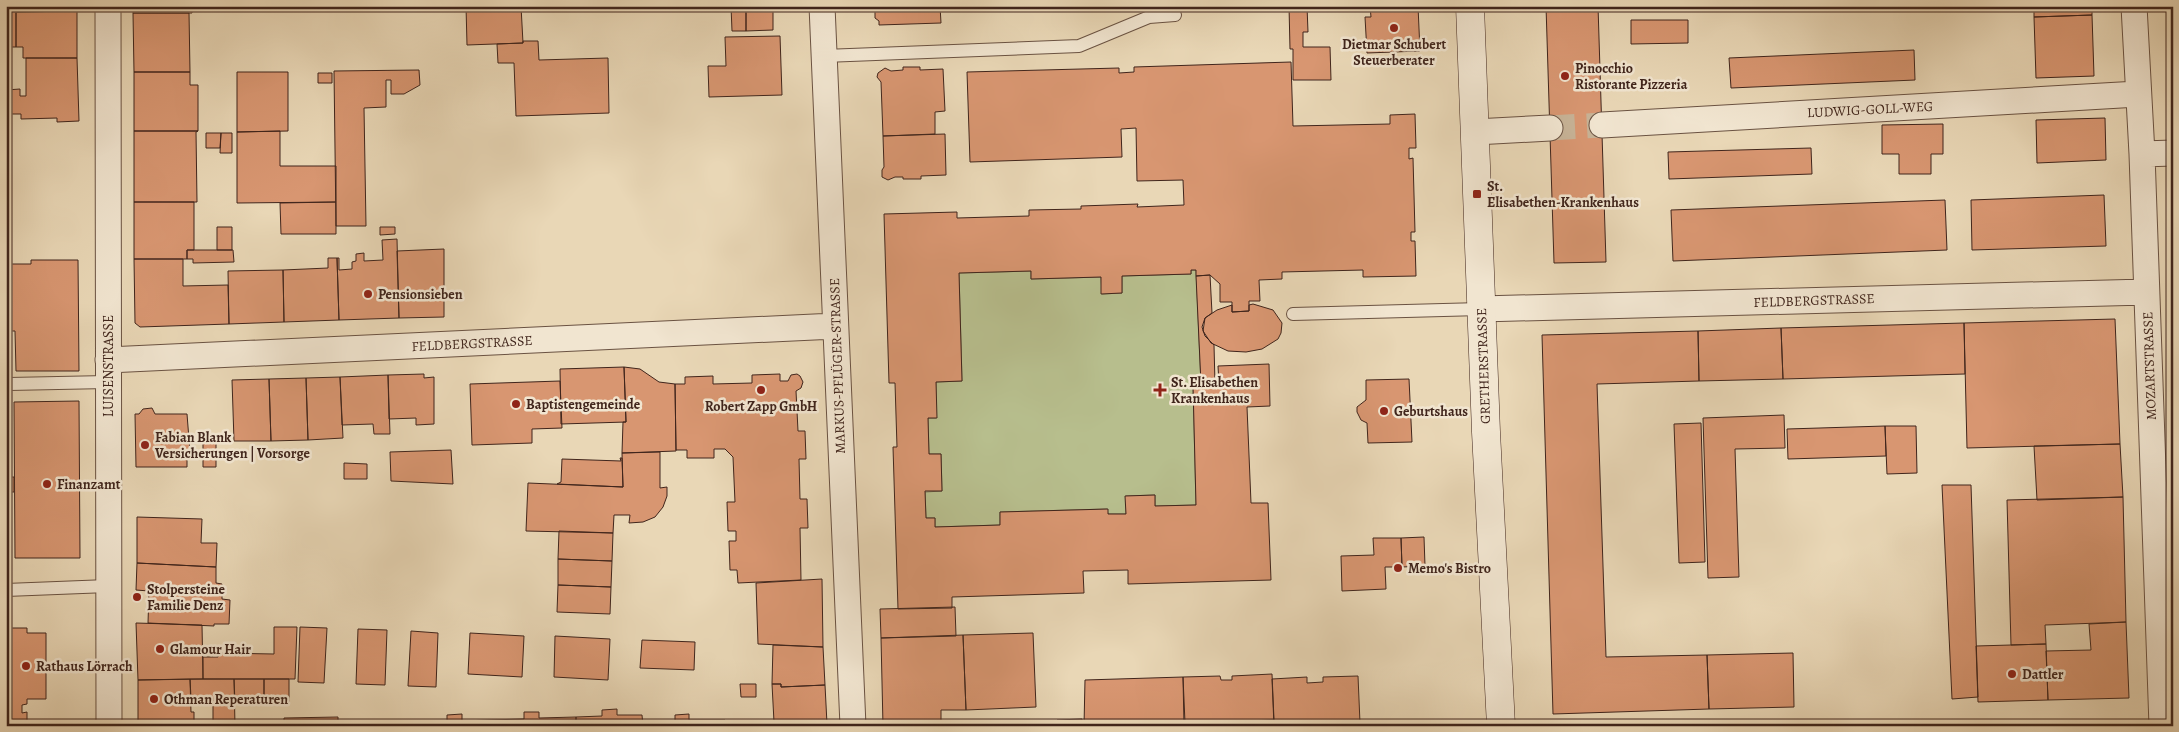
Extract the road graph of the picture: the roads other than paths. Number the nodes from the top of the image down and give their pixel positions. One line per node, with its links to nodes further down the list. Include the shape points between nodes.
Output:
1 (108, 6): 17 (street, LUISENSTRASSE)
2 (822, 6): 6 (street, MARKUS-PFLÜGER-STRASSE)
3 (1470, 6): 10 (main road, GRETHERSTRASSE)
4 (2134, 6): 7 (street, MOZARTSTRASSE)
5 (1175, 15): 6 (lane, via 1148,17 1079,46)
6 (824, 56): 16 (street, MARKUS-PFLÜGER-STRASSE)
7 (2138, 94): 8 (street, LUDWIG-GOLL-WEG); 12 (street, MOZARTSTRASSE)
8 (1602, 125)
9 (1550, 128): 10 (street)
10 (1475, 132): 14 (main road, GRETHERSTRASSE)
11 (2173, 153): 12 (street)
12 (2142, 154): 13 (street, MOZARTSTRASSE)
13 (2146, 292): 14 (street, FELDBERGSTRASSE); 24 (street, MOZARTSTRASSE)
14 (1481, 309): 15 (lane); 23 (main road, GRETHERSTRASSE)
15 (1293, 314)
16 (835, 326): 17 (street, FELDBERGSTRASSE); 22 (street, MARKUS-PFLÜGER-STRASSE)
17 (108, 371): 18 (lane); 19 (street, LUISENSTRASSE)
18 (9, 384)
19 (108, 586): 20 (lane); 21 (street, LUISENSTRASSE)
20 (6, 590)
21 (109, 726)
22 (853, 726)
23 (1501, 726)
24 (2162, 726)

